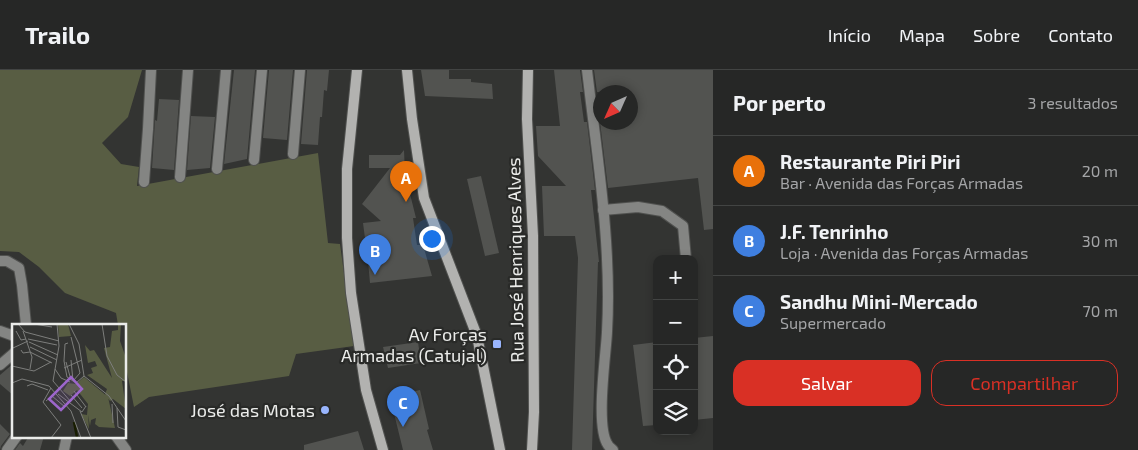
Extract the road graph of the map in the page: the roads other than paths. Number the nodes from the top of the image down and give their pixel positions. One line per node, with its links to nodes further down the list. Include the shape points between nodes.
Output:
1 (150, 70): 14 (street)
2 (188, 70): 13 (street)
3 (226, 70): 12 (street)
4 (262, 70): 11 (street)
5 (300, 70): 10 (street)
6 (358, 70): 27 (street, via 347,169 347,238 351,293 366,390)
7 (407, 70): 28 (street, via 424,198 477,336)
8 (528, 70): 29 (street, Rua José Henriques Alves, via 533,236)
9 (587, 70): 15 (street)
10 (293, 154)
11 (254, 160)
12 (217, 169)
13 (180, 177)
14 (144, 182)
15 (603, 210): 16 (street, via 638,207 662,211 683,226); 30 (street, via 609,284 602,407 603,430 607,444)
16 (686, 255)
17 (0, 261): 18 (street, via 7,261 18,268)
18 (26, 324)
19 (0, 331): 20 (street)
20 (12, 335)
21 (12, 355): 22 (street)
22 (0, 365)
23 (15, 438): 25 (street)
24 (117, 438): 26 (street)
25 (7, 450)
26 (126, 450)
27 (383, 450)
28 (500, 450)
29 (532, 450)
30 (613, 450)

